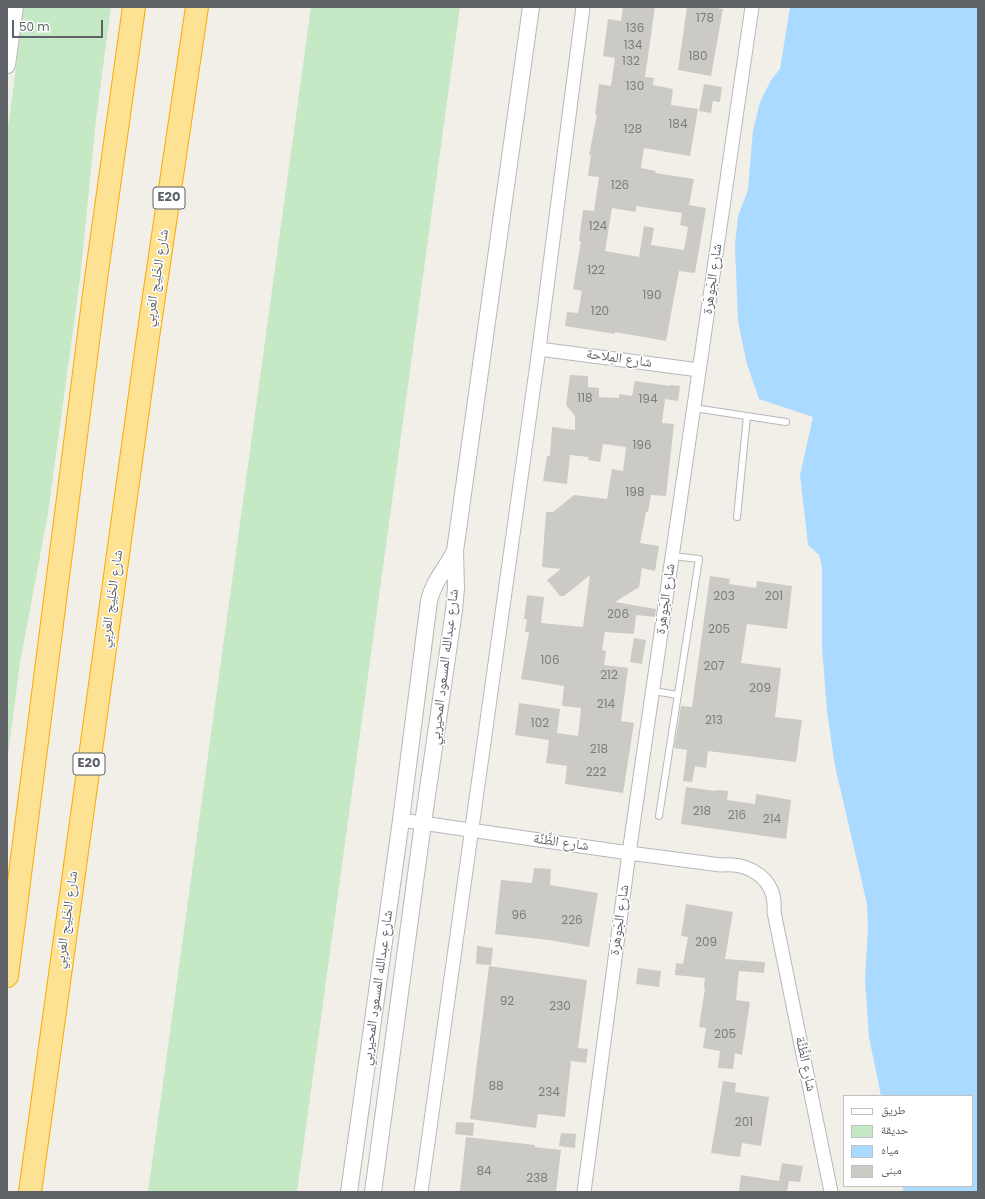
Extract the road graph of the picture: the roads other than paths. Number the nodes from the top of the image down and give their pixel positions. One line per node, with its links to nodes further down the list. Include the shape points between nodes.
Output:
1 (15, 7): 9 (street)
2 (134, 7): 27 (highway, via 96,279)
3 (197, 7): 8 (highway, شارع الخَلِيج العَربِي / E20)
4 (204, 7): 8 (highway)
5 (531, 7): 16 (street)
6 (583, 7): 10 (street)
7 (752, 7): 11 (street, شارع الجَوهَرة)
8 (190, 60): 28 (highway, شارع الخَلِيج العَربِي / E20, via 148,337)
9 (7, 64)
10 (539, 349): 11 (street, شارع المِلاحة); 25 (street)
11 (699, 370): 12 (street, شارع الجَوهَرة)
12 (694, 408): 13 (lane); 17 (street, شارع الجَوهَرة)
13 (747, 416): 14 (lane); 15 (lane)
14 (786, 422)
15 (737, 517)
16 (455, 551): 18 (street, شارع عبدالله المسعود المحيربي, via 432,588); 19 (street, شارع عبدالله المسعود المحيربي, via 456,588)
17 (672, 556): 20 (street, شارع الجَوهَرة); 21 (lane, via 699,559)
18 (428, 609): 19 (street, via 436,598 444,598 448,600); 23 (street, شارع عبدالله المسعود المحيربي)
19 (453, 620): 24 (street, شارع عبدالله المسعود المحيربي)
20 (653, 691): 21 (lane); 26 (street, شارع الجَوهَرة)
21 (678, 695): 22 (lane)
22 (659, 816)
23 (402, 820): 24 (street, شارع الظَّنَّة); 29 (street, شارع عبدالله المسعود المحيربي)
24 (423, 823): 25 (street, شارع الظَّنَّة); 30 (street, شارع عبدالله المسعود المحيربي)
25 (472, 830): 26 (street, شارع الظَّنَّة); 31 (street)
26 (629, 853): 32 (street, شارع الجَوهَرة); 33 (street, شارع الظَّنَّة, via 721,865 743,874 756,882 761,889 774,912)
27 (7, 976)
28 (30, 1192)
29 (349, 1192)
30 (373, 1192)
31 (421, 1192)
32 (584, 1192)
33 (831, 1192)

